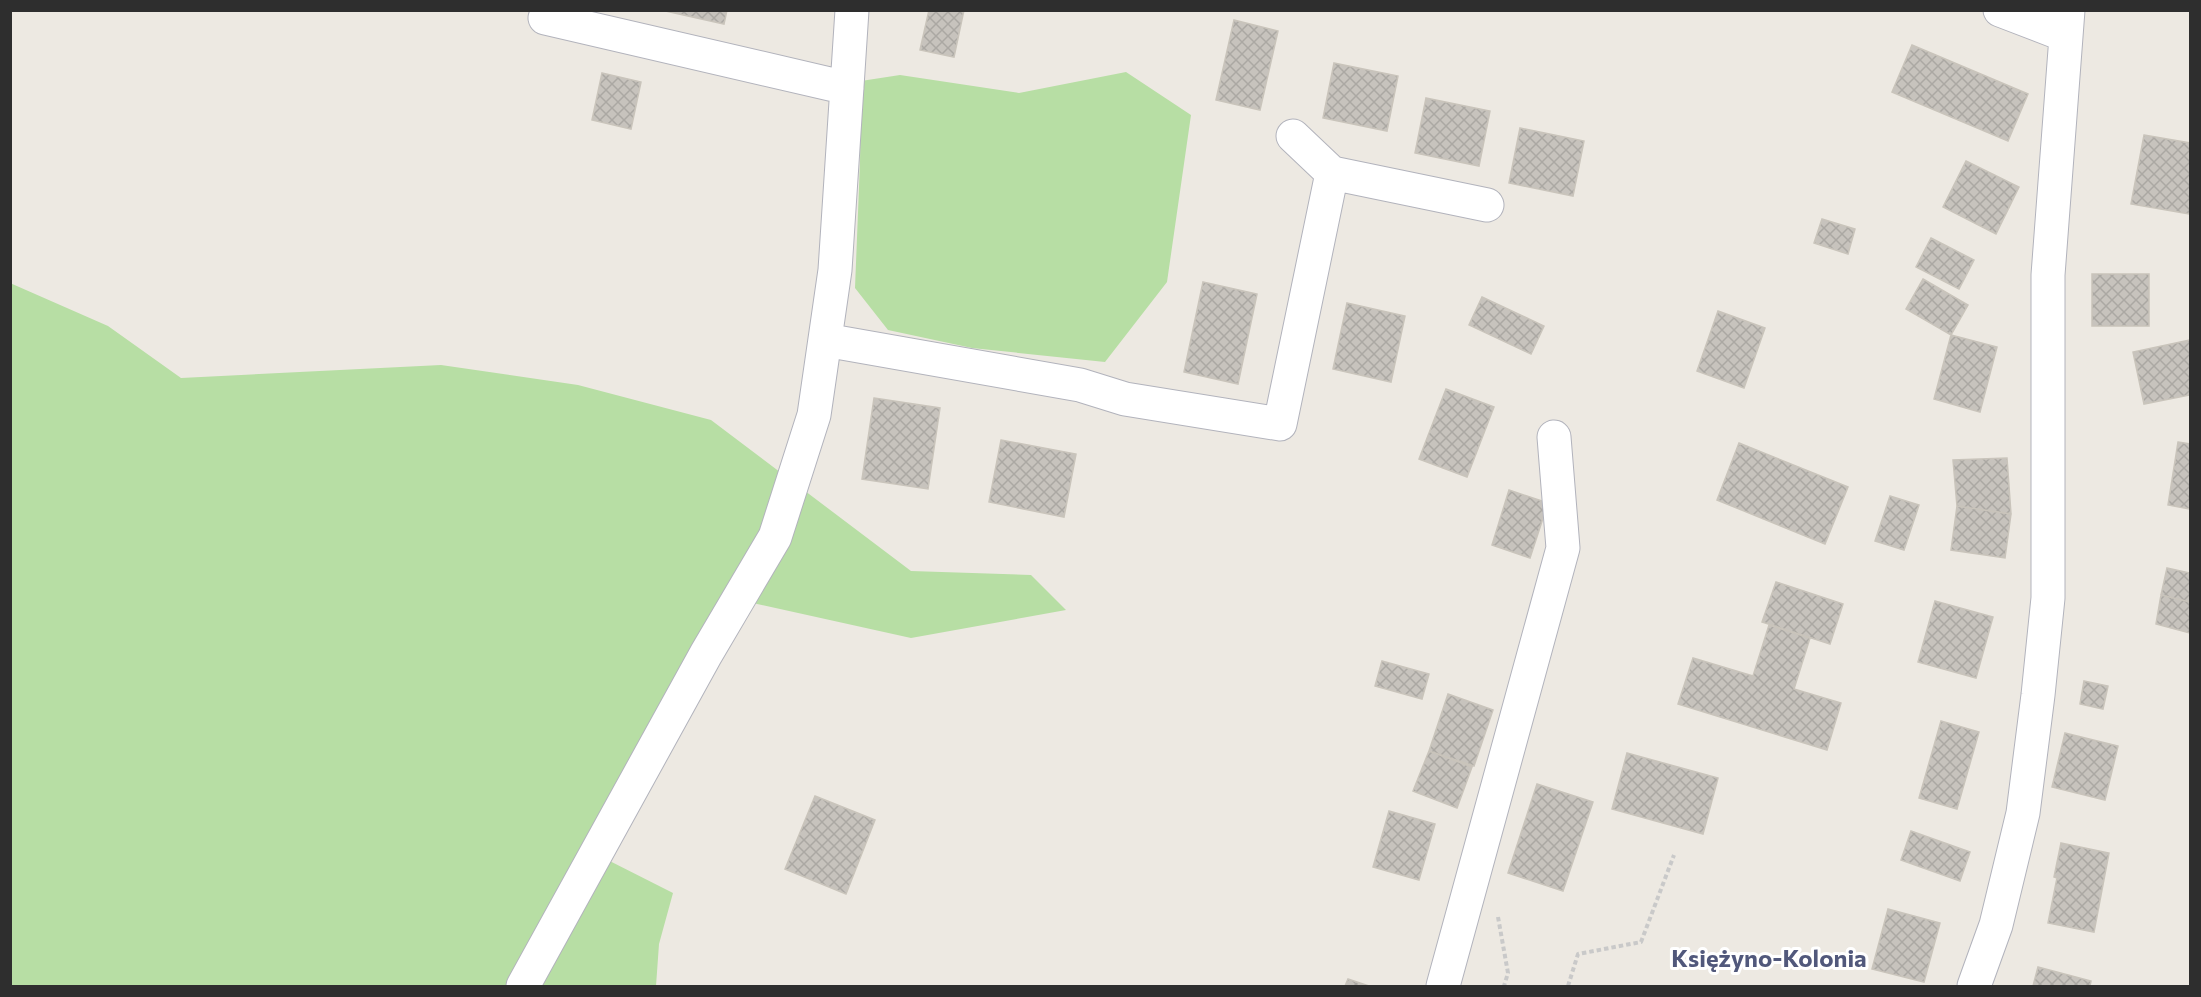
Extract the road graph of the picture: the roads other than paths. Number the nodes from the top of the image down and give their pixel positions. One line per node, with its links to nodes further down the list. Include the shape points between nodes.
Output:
1 (852, 10): 5 (street)
2 (2000, 10): 4 (street)
3 (545, 18): 5 (street)
4 (2066, 23): 13 (street, via 2048,275 2048,598 2023,813 1996,925)
5 (847, 88): 9 (street, via 835,270)
6 (1293, 136): 7 (street)
7 (1332, 172): 8 (street); 9 (street, via 1280,424 1125,399 1080,385)
8 (1487, 205)
9 (825, 340): 11 (street, via 814,415 775,537 700,664)
10 (1554, 437): 12 (street, via 1563,548)
11 (523, 987)
12 (1443, 987)
13 (1974, 987)

